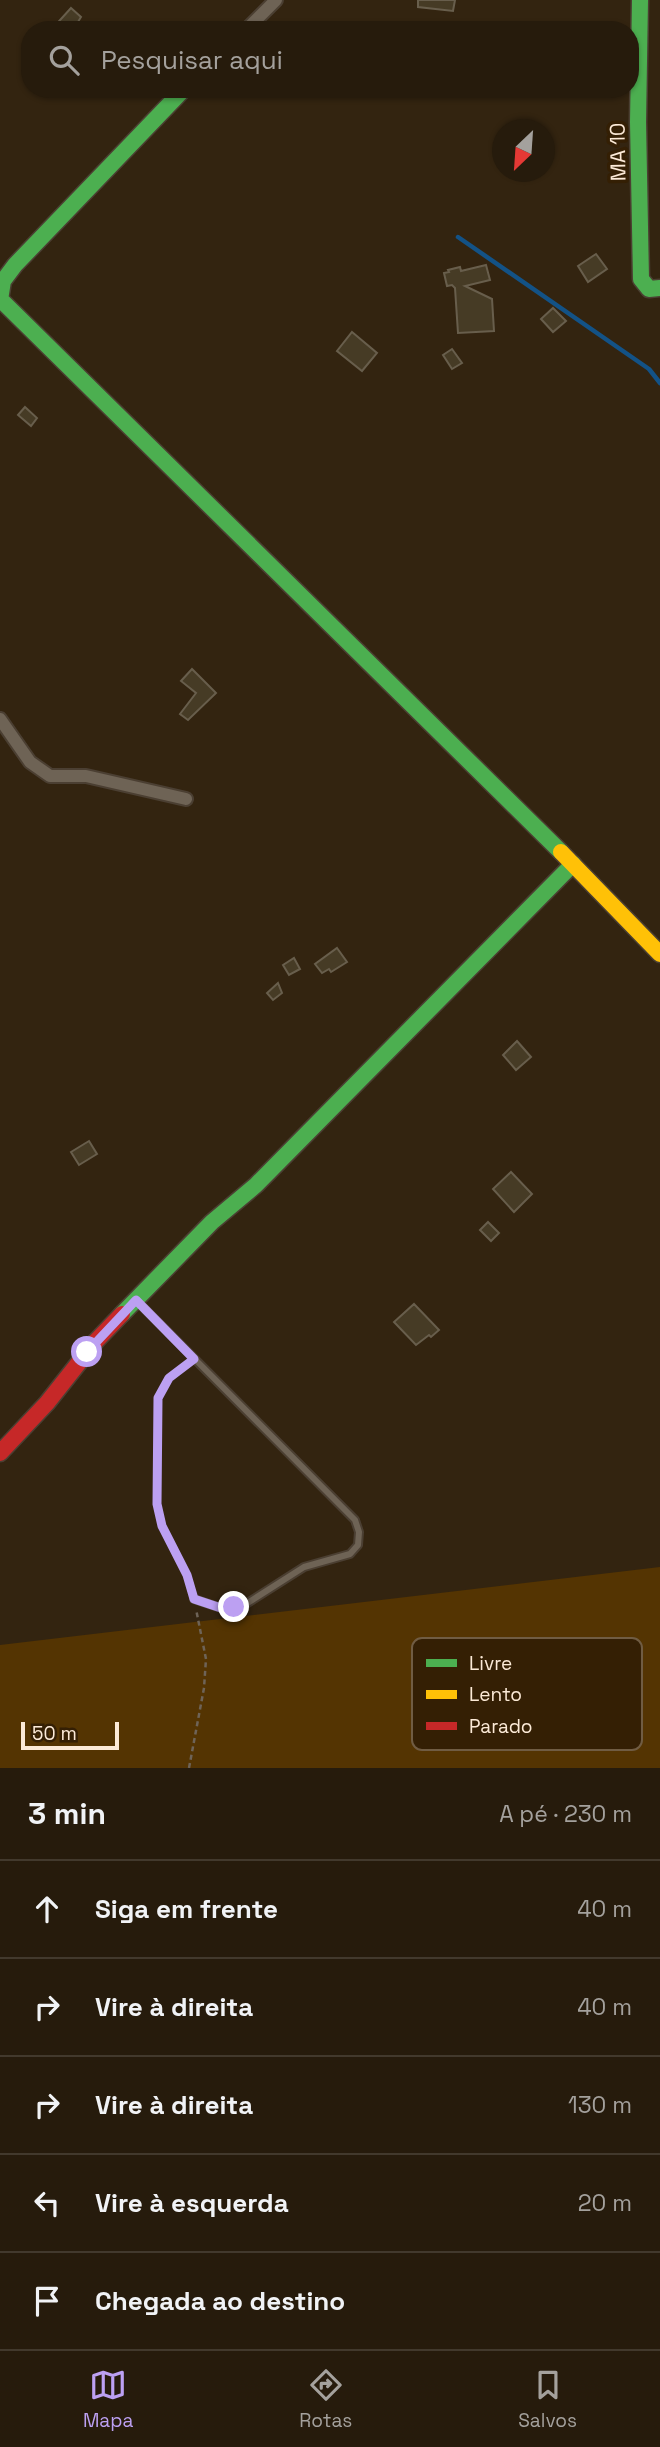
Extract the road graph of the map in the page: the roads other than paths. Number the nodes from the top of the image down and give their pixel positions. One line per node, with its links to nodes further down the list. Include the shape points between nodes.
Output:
1 (276, 0): 3 (street)
2 (640, 0): 4 (street, MA 10)
3 (255, 21)
4 (639, 61)
5 (175, 98): 8 (street, via 15,265 3,281)
6 (638, 98): 7 (street, MA 10, via 641,279 649,289)
7 (660, 288)
8 (0, 299): 11 (street)
9 (0, 719): 10 (street, via 30,762 50,776 86,776)
10 (186, 799)
11 (573, 864): 12 (street); 13 (street)
12 (660, 954)
13 (136, 1300): 14 (street); 15 (lane, via 355,1521 359,1532 358,1545 350,1554 304,1567 246,1604 221,1608)
14 (0, 1453)
15 (194, 1599)

